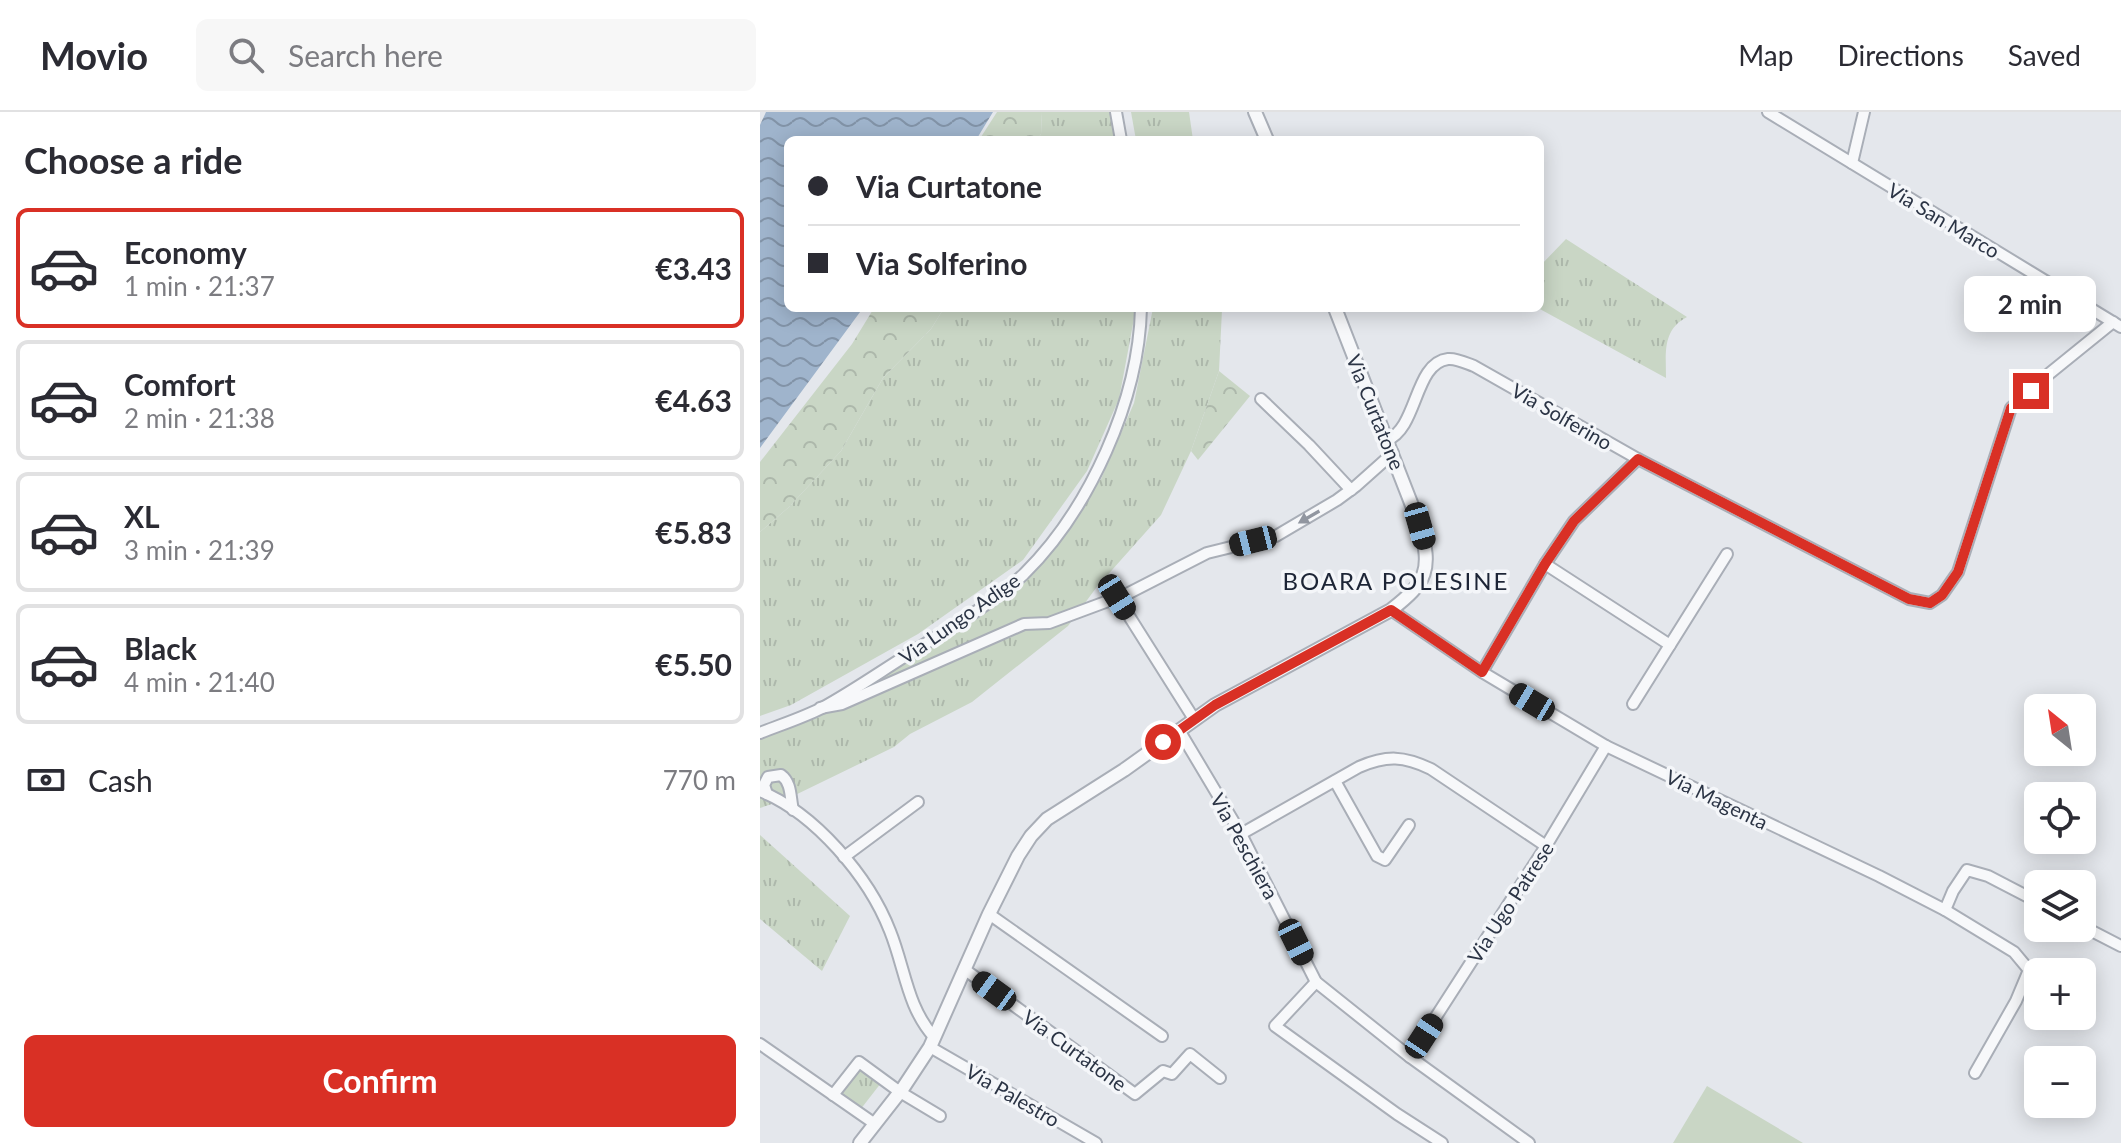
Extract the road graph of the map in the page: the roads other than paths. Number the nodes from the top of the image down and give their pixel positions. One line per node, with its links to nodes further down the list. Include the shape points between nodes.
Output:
1 (1116, 112): 5 (street)
2 (1255, 112): 6 (street)
3 (1768, 112): 7 (street, Via San Marco)
4 (1864, 112): 7 (street)
5 (1120, 136)
6 (1265, 136)
7 (1852, 163): 10 (street, Via San Marco)
8 (1141, 312): 23 (street, Via Lungo Adige, via 1126,398 1114,432 1080,503 1053,539 995,598)
9 (1337, 312): 12 (street, Via Curtatone)
10 (2117, 325): 14 (street, Via Solferino, via 2011,408 1958,572 1930,603 1909,599)
11 (1261, 399): 15 (street)
12 (1387, 440): 13 (street, Via Curtatone); 14 (street, Via Solferino, via 1401,431 1426,376 1440,362 1452,359 1474,366)
13 (1393, 453): 15 (street); 19 (street, Via Curtatone, via 1420,526 1427,564 1415,588)
14 (1638, 459): 17 (street, via 1574,521)
15 (1351, 490): 18 (street, one-way to 18, via 1276,536 1207,553)
16 (1727, 554): 20 (street)
17 (1545, 564): 20 (street); 21 (street)
18 (1117, 597): 23 (street, via 1049,623 1024,624 842,704); 24 (street)
19 (1391, 610): 21 (street, Via Magenta); 24 (street, Via Curtatone)
20 (1670, 645): 22 (street)
21 (1482, 672): 27 (street, Via Magenta)
22 (1633, 704)
23 (820, 708): 26 (street, Via Lungo Adige)
24 (1194, 719): 25 (street, Via Curtatone)
25 (1179, 730): 33 (street, Via Peschiera); 38 (street, Via Curtatone, via 1047,819 1018,856)
26 (760, 733)
27 (1606, 746): 34 (street, Via Ugo Patrese); 37 (street, Via Magenta)
28 (1335, 781): 32 (street, via 1377,856 1385,860); 33 (street); 34 (street, via 1373,761 1415,761)
29 (764, 793): 31 (street); 31 (street, via 768,777 781,775 789,785)
30 (918, 802): 35 (street)
31 (793, 810): 35 (street)
32 (1409, 825)
33 (1241, 834): 42 (street, Via Peschiera)
34 (1546, 846): 46 (street, Via Ugo Patrese)
35 (844, 857): 44 (street, via 869,888 891,932)
36 (2024, 895): 37 (street, via 1967,870)
37 (1945, 910): 47 (street, Via Magenta, via 2014,952 2029,970)
38 (989, 914): 41 (street, Via Curtatone); 43 (street)
39 (2096, 933): 40 (street)
40 (2121, 946)
41 (964, 969): 44 (street, Via Curtatone); 48 (street, Via Curtatone, via 1135,1094 1163,1071 1172,1074 1190,1054)
42 (1316, 982): 46 (street, Via Peschiera); 55 (street, via 1275,1026)
43 (1162, 1036)
44 (932, 1042): 49 (street, Via Curtatone); 54 (street, Via Palestro)
45 (760, 1044): 50 (street)
46 (1410, 1057): 56 (street, Via Peschiera)
47 (1975, 1073)
48 (1220, 1078)
49 (900, 1092): 50 (street, via 859,1062); 51 (street); 52 (street, Via Curtatone)
50 (833, 1095): 52 (street)
51 (940, 1116)
52 (875, 1124): 53 (street, Via Curtatone)
53 (863, 1142)
54 (1096, 1143)
55 (1442, 1143)
56 (1529, 1143)

